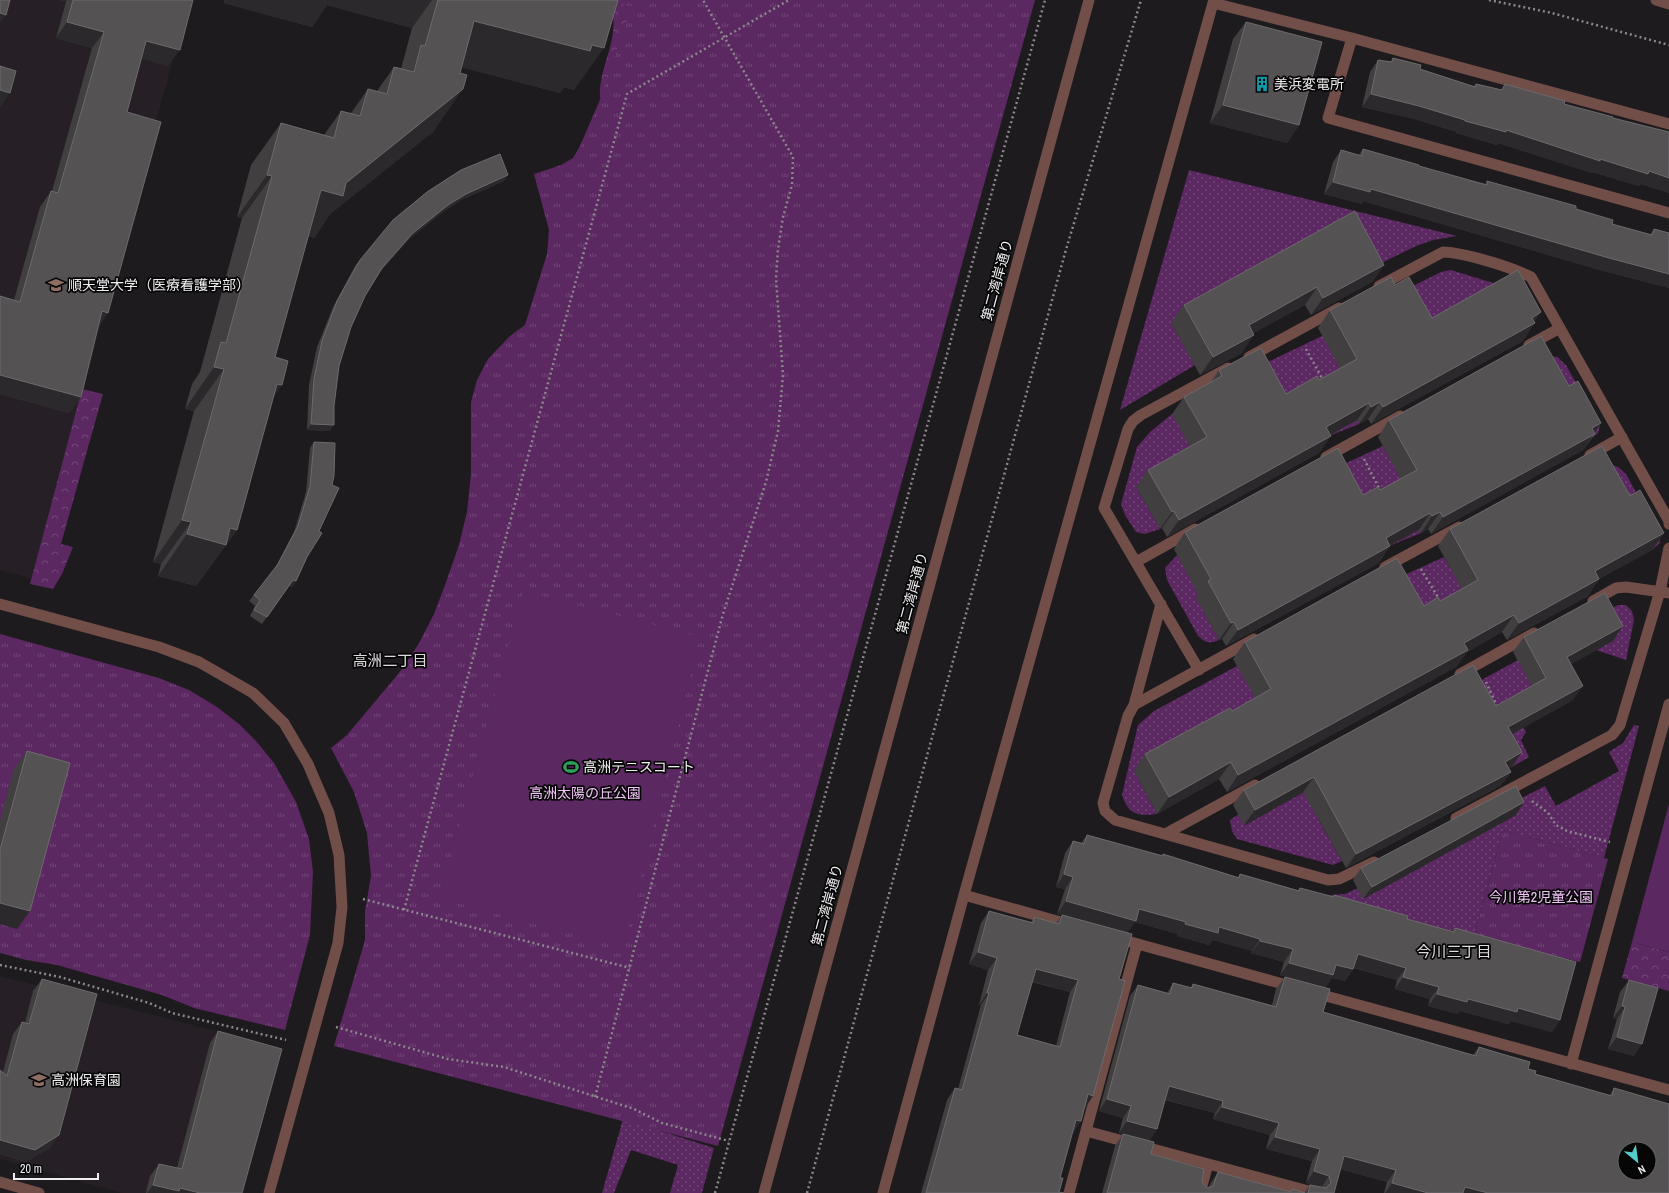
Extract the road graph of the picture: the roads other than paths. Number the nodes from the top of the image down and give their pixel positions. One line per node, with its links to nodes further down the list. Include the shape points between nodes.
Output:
1 (1089, 0): 46 (street, 第二湾岸通り)
2 (1656, 0): 3 (street)
3 (1669, 4)
4 (1352, 38): 5 (street); 6 (street, via 1328,118); 35 (street, via 1213,3)
5 (1669, 124)
6 (1669, 213)
7 (1371, 291): 9 (street, via 1443,252 1455,253 1519,271 1531,277)
8 (1350, 302): 19 (street, via 1133,421 1128,428 1104,508)
9 (1560, 328): 10 (street); 12 (street)
10 (1519, 350)
11 (1410, 411): 14 (street)
12 (1622, 437): 13 (street); 17 (street)
13 (1581, 460)
14 (1314, 464)
15 (1465, 523): 20 (street)
16 (1204, 524): 19 (street)
17 (1669, 524)
18 (1669, 548): 21 (street)
19 (1136, 562): 23 (street)
20 (1377, 572)
21 (1664, 592): 24 (street, via 1616,588); 32 (street, via 1620,725 1612,735)
22 (0, 604): 45 (street, via 160,647 199,662 252,693 284,723 308,764 329,813 339,855 342,907 338,944)
23 (1161, 604): 27 (street); 30 (street)
24 (1582, 607)
25 (1547, 626): 28 (street)
26 (1261, 636): 27 (street)
27 (1199, 670): 30 (street)
28 (1449, 679)
29 (1669, 704): 39 (street)
30 (1134, 705): 33 (street, via 1128,716 1103,807 1115,820)
31 (1262, 782): 33 (street)
32 (1448, 822)
33 (1165, 834): 34 (street, via 1328,880 1339,879)
34 (1386, 855)
35 (964, 895): 36 (street); 47 (street)
36 (1084, 929)
37 (1107, 935): 38 (street)
38 (1137, 944): 39 (street); 41 (street)
39 (1571, 1064): 40 (street)
40 (1669, 1090)
41 (1086, 1131): 42 (street); 48 (street)
42 (1208, 1164): 49 (street); 50 (street)
43 (0, 1182): 44 (street)
44 (39, 1193)
45 (269, 1193)
46 (764, 1193)
47 (883, 1193)
48 (1069, 1193)
49 (1200, 1193)
50 (1316, 1193)

